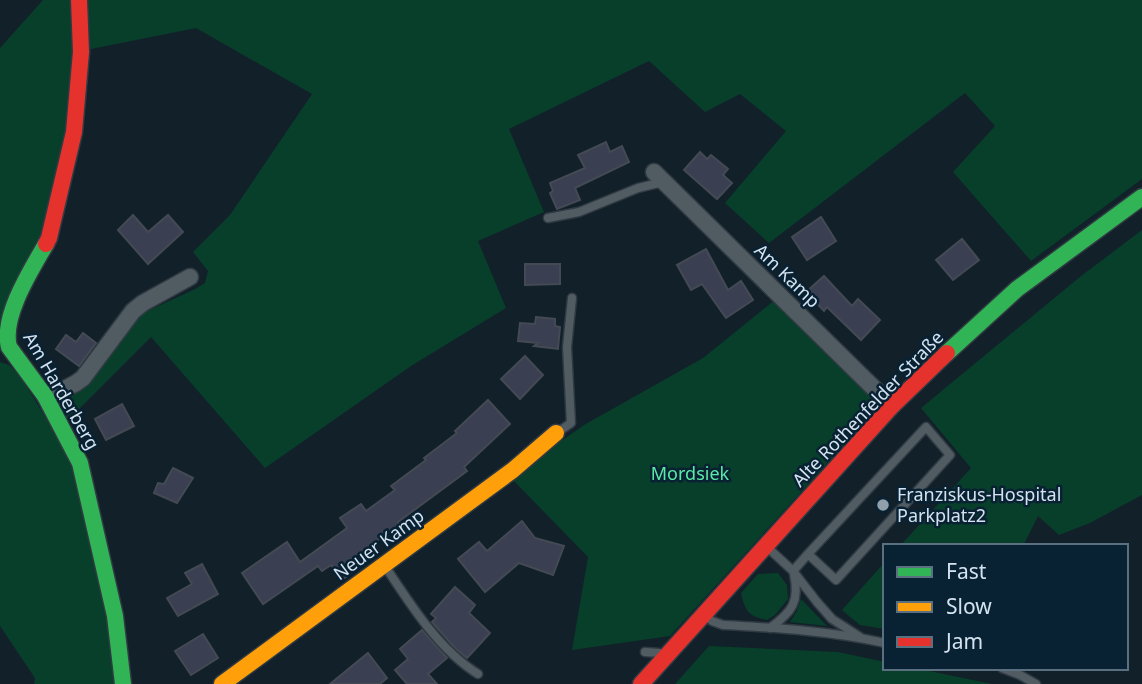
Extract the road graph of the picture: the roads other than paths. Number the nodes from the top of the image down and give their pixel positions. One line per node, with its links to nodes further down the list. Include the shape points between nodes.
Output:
1 (79, 0): 7 (street, Am Harderberg, via 81,51 74,132 49,239 19,293 7,339)
2 (659, 177): 4 (lane, via 579,212); 8 (street, Am Kamp)
3 (1142, 197): 8 (street, Alte Rothenfelder Straße, via 1017,289)
4 (548, 218)
5 (190, 277): 7 (street, via 134,311 83,378)
6 (572, 298): 9 (lane, via 567,347 571,423)
7 (45, 396): 22 (street, Am Harderberg, via 80,463 115,616)
8 (892, 406): 10 (street, Alte Rothenfelder Straße)
9 (556, 433): 12 (street, Neuer Kamp)
10 (765, 546): 13 (lane); 14 (street, Alte Rothenfelder Straße)
11 (808, 554): 11 (lane, via 918,436 926,427 950,456 836,580); 13 (lane)
12 (384, 566): 21 (lane, via 454,656); 23 (street, Neuer Kamp)
13 (793, 571): 15 (lane, via 797,587 794,604); 16 (lane, via 832,619)
14 (703, 614): 15 (lane, via 723,625); 19 (street, Alte Rothenfelder Straße)
15 (770, 628): 16 (lane)
16 (862, 638): 17 (lane)
17 (883, 643)
18 (645, 652): 19 (lane)
19 (666, 656): 24 (street, Alte Rothenfelder Straße)
20 (1007, 670): 25 (lane)
21 (478, 674)
22 (122, 684)
23 (222, 684)
24 (641, 684)
25 (1036, 684)

